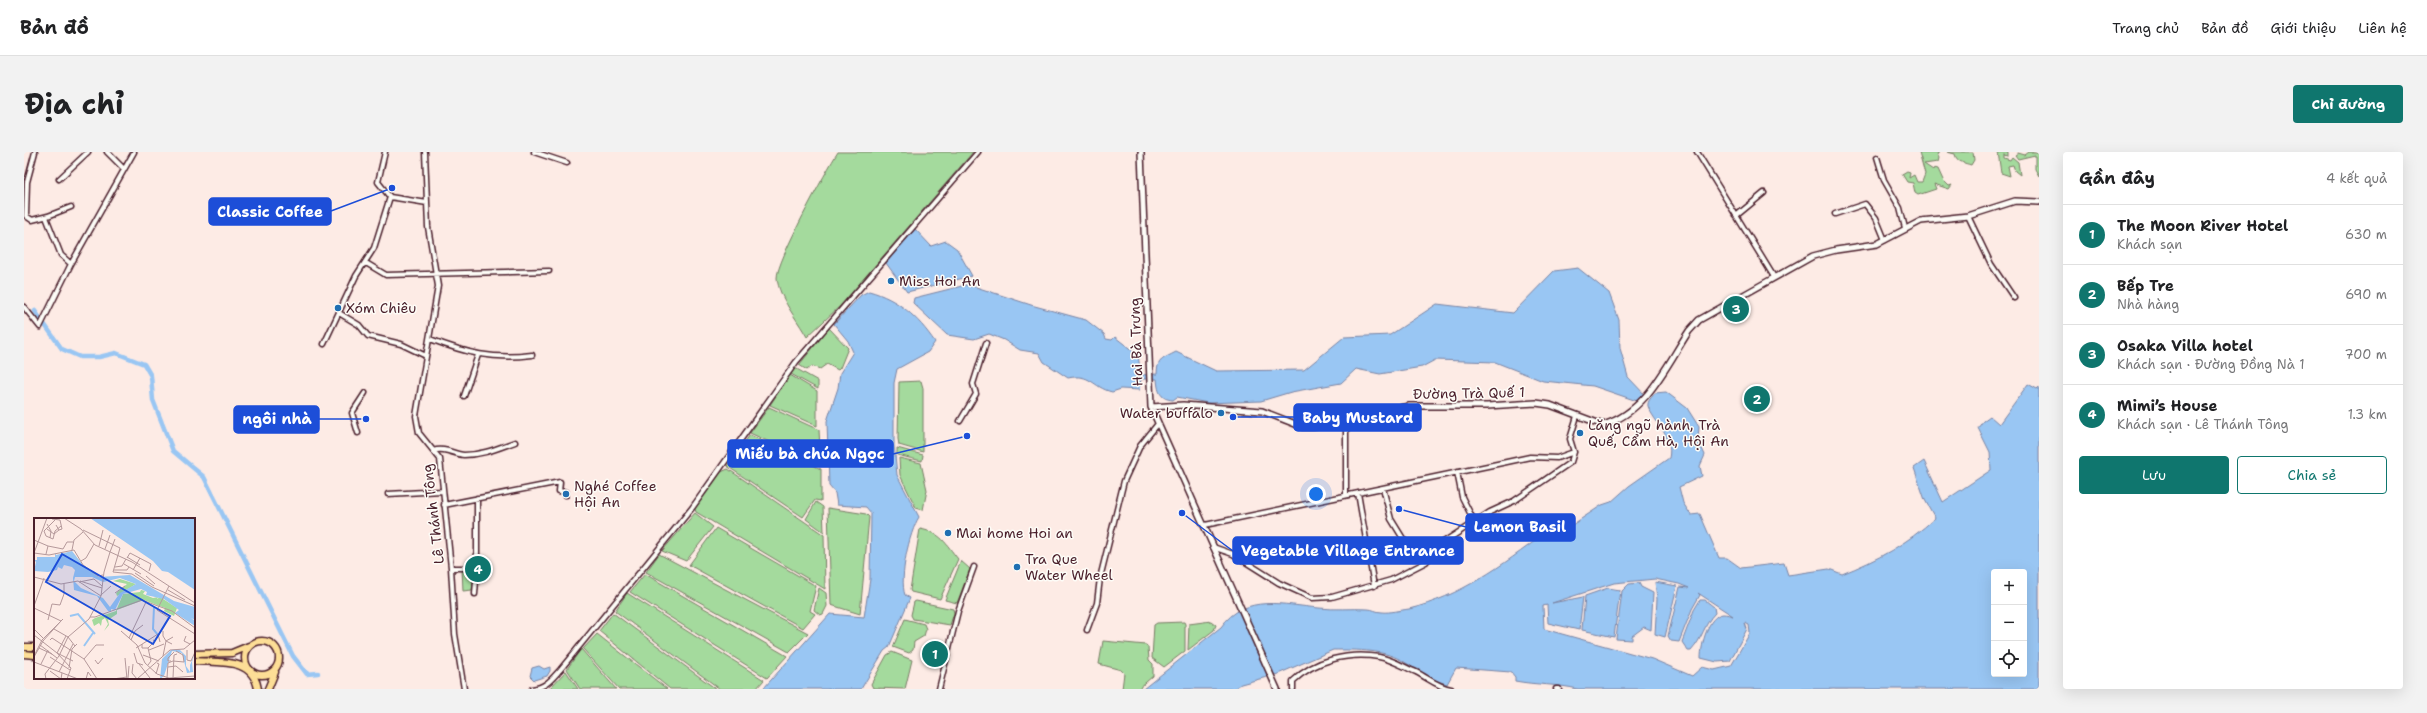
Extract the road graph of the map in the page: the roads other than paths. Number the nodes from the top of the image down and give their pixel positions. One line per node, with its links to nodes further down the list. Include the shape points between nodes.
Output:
1 (35, 152): 23 (street, via 27,182 26,216 32,220)
2 (88, 152): 14 (street)
3 (107, 152): 13 (street)
4 (134, 152): 13 (street)
5 (386, 152): 16 (street, via 378,182)
6 (425, 152): 18 (street, Lê Thánh Tông)
7 (534, 152): 12 (street)
8 (978, 152): 80 (street, via 796,362 692,508 560,670 549,683)
9 (1141, 152): 42 (street, Hai Bà Trưng)
10 (1697, 152): 21 (street)
11 (1877, 157): 24 (street, via 1884,180 1900,208)
12 (567, 163)
13 (124, 169): 27 (street)
14 (59, 180)
15 (1764, 193): 21 (street)
16 (390, 196): 18 (street); 26 (street, via 374,248)
17 (2039, 202): 22 (street, via 2015,201)
18 (427, 203): 29 (street, Lê Thánh Tông)
19 (71, 207): 23 (street)
20 (1835, 214): 25 (street, via 1865,204 1876,218)
21 (1736, 216): 30 (street)
22 (1968, 216): 24 (street, via 1921,221); 31 (street, via 1991,264)
23 (46, 217): 27 (street, via 61,255)
24 (1905, 228): 25 (street)
25 (1885, 240): 30 (street, via 1869,247 1824,252)
26 (366, 263): 29 (street, via 386,275); 33 (street, via 356,276)
27 (71, 264): 32 (street, via 40,326)
28 (549, 271): 29 (street)
29 (436, 275): 34 (street, Lê Thánh Tông, via 438,286)
30 (1774, 277): 43 (street, Đường Trà Quế 1, via 1699,320 1640,405 1626,416 1603,425)
31 (2014, 298)
32 (24, 307)
33 (339, 313): 36 (street); 39 (street, via 359,325 368,336 400,344)
34 (430, 339): 37 (street); 39 (street, Lê Thánh Tông)
35 (986, 343): 45 (street, via 973,384 976,394)
36 (324, 344)
37 (478, 355): 38 (street, via 514,358); 41 (street)
38 (532, 355)
39 (426, 356): 49 (street, Lê Thánh Tông, via 416,416 419,433)
40 (365, 393): 47 (street, via 352,413)
41 (464, 396)
42 (1151, 407): 44 (street, Đường Trà Quế 1, via 1183,405 1262,411 1303,427); 46 (street, Hai Bà Trưng)
43 (1577, 416): 44 (street, Đường Trà Quế 1, via 1550,405 1536,403 1409,406); 50 (street, via 1570,439)
44 (1346, 419): 57 (street)
45 (960, 421)
46 (1158, 425): 61 (street, Hai Bà Trưng); 69 (street, via 1140,446 1124,482 1096,603)
47 (358, 433)
48 (515, 442): 49 (street, via 491,452 482,451 465,455 448,450)
49 (433, 450): 53 (street, Lê Thánh Tông, via 440,459)
50 (1574, 452): 51 (street, via 1557,458 1530,457); 60 (street, via 1571,462 1514,501)
51 (1457, 472): 52 (street); 60 (street, via 1462,497)
52 (1383, 488): 54 (street); 62 (street, via 1391,519)
53 (442, 491): 55 (street); 59 (street, Lê Thánh Tông)
54 (1358, 493): 57 (street); 67 (street)
55 (388, 494)
56 (566, 495): 58 (street, via 566,492 559,491 560,482)
57 (1346, 495): 61 (street)
58 (477, 498): 59 (street); 66 (street)
59 (444, 505): 65 (street, Lê Thánh Tông)
60 (1474, 521): 67 (street, via 1442,543 1426,562)
61 (1205, 524): 63 (street, Hai Bà Trưng)
62 (1407, 545)
63 (1214, 547): 67 (street, via 1233,554 1279,583 1312,598 1332,597); 82 (street, Hai Bà Trưng)
64 (974, 567): 81 (street, via 958,611)
65 (451, 568): 66 (street); 79 (street, Lê Thánh Tông, via 455,634)
66 (477, 568): 68 (street)
67 (1374, 586)
68 (475, 594)
69 (1087, 630)
70 (251, 646): 72 (main road, via 232,653); 75 (main road, via 262,641 272,644 280,658); 76 (main road, via 245,656 245,662)
71 (24, 654): 73 (main road)
72 (195, 654)
73 (34, 655)
74 (195, 661): 76 (main road, via 232,663)
75 (277, 668): 76 (main road, via 263,676); 78 (main road)
76 (252, 672): 77 (main road)
77 (258, 689)
78 (268, 689)
79 (464, 689)
80 (532, 689)
81 (939, 689)
82 (1276, 689)
83 (1294, 689): 84 (street, via 1292,681 1311,667 1331,659 1357,656 1389,660 1441,688)
84 (1451, 689)

